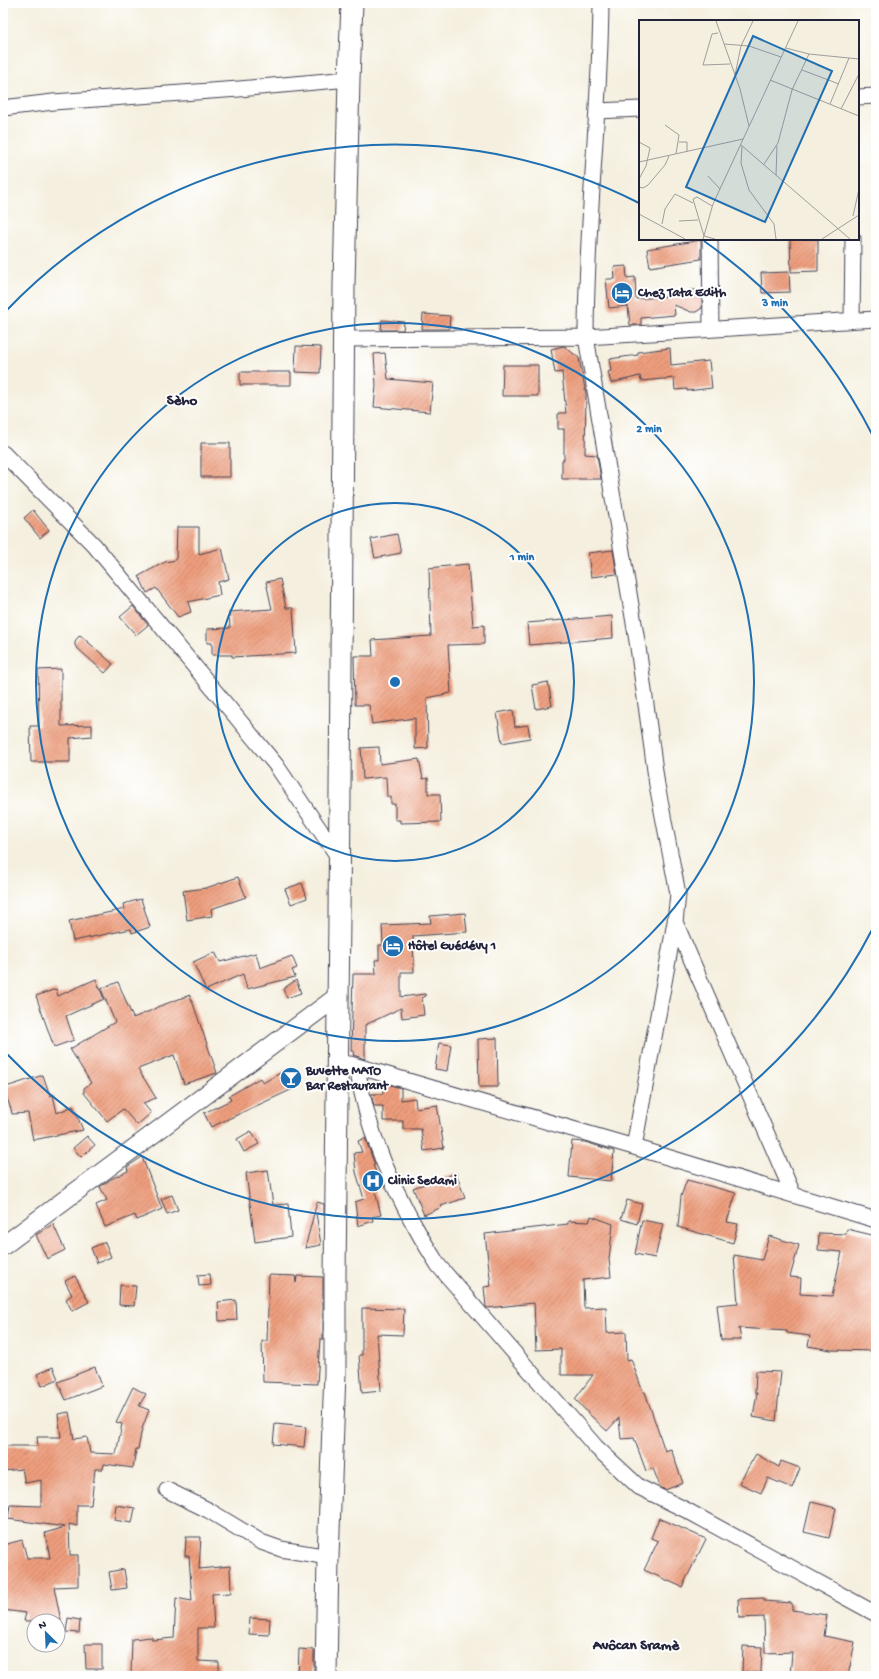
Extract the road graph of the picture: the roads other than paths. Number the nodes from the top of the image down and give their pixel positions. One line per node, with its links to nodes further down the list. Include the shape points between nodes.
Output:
1 (352, 3): 3 (main road)
2 (601, 3): 8 (street)
3 (349, 79): 6 (street); 15 (main road)
4 (876, 96): 5 (street)
5 (859, 97)
6 (3, 108)
7 (639, 109): 8 (street)
8 (597, 110): 14 (street, via 586,286)
9 (710, 240): 13 (street)
10 (853, 240): 12 (street)
11 (876, 319): 12 (street)
12 (852, 320): 13 (street)
13 (711, 329): 14 (street)
14 (586, 337): 15 (street); 18 (street, via 638,647 657,785 678,894)
15 (343, 339): 17 (main road)
16 (3, 453): 17 (street, via 94,545 276,765)
17 (339, 858): 19 (main road)
18 (675, 922): 22 (street); 23 (street)
19 (338, 996): 20 (main road); 25 (street)
20 (337, 1060): 21 (street); 27 (main road, via 335,1373)
21 (357, 1066): 22 (street); 28 (street, via 361,1096 370,1126 399,1199 416,1232 438,1265 596,1447 639,1487)
22 (634, 1147): 23 (street)
23 (793, 1194): 24 (street)
24 (876, 1220)
25 (3, 1246)
26 (167, 1490): 27 (street, via 208,1510 260,1542 281,1549)
27 (328, 1557): 29 (main road)
28 (876, 1614)
29 (326, 1676)

